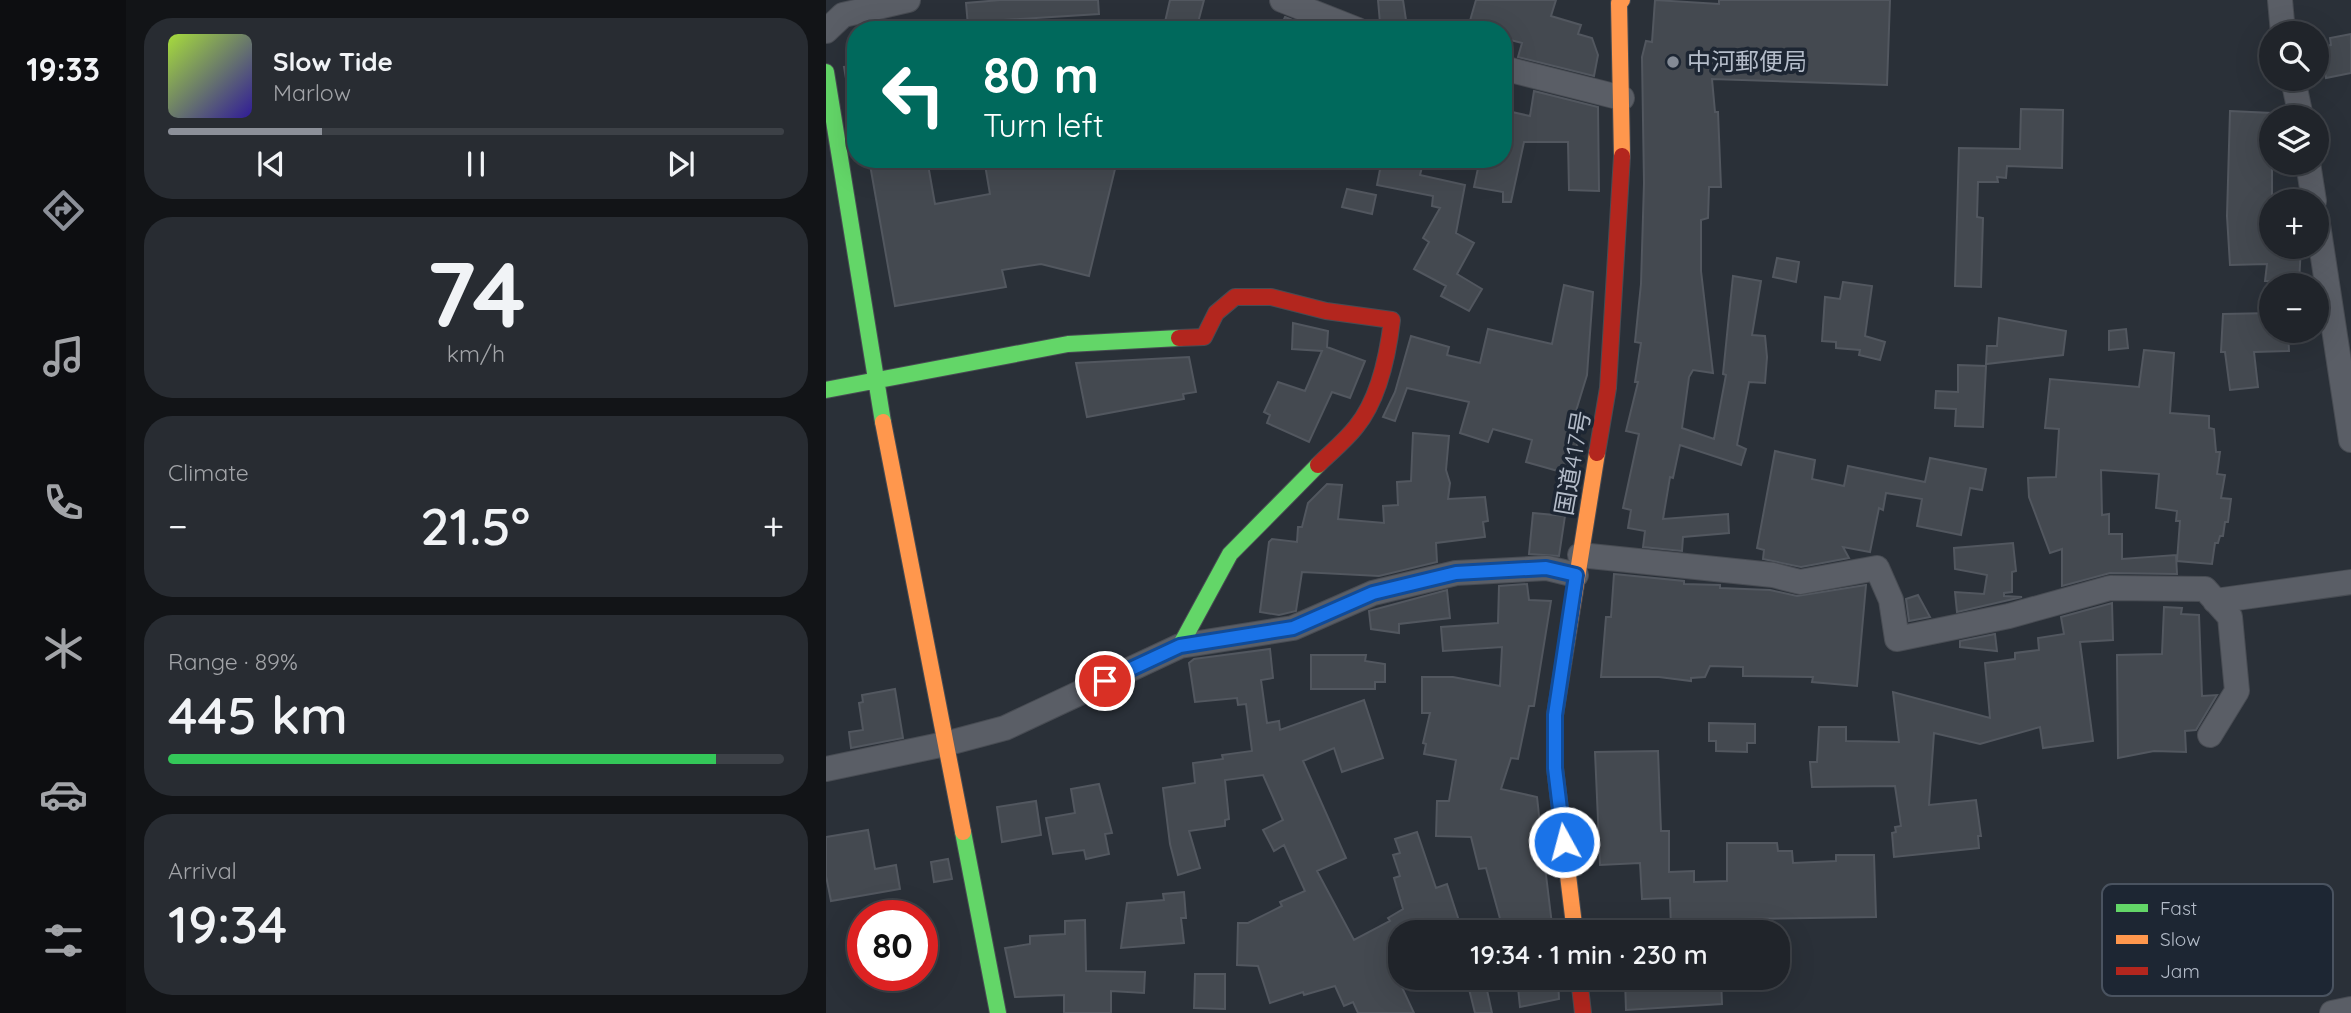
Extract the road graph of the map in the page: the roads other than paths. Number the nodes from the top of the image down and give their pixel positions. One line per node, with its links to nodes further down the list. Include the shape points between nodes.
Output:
1 (908, 0): 7 (street, via 843,15)
2 (1282, 0): 5 (street)
3 (2280, 0): 6 (street)
4 (1619, 1): 10 (main road, 国道417号)
5 (1335, 21)
6 (2282, 21)
7 (826, 31)
8 (1512, 70): 10 (street)
9 (826, 72): 12 (main road)
10 (1622, 98): 15 (main road, 国道417号, via 1618,271 1608,388)
11 (2323, 259): 14 (street)
12 (875, 381): 13 (main road); 18 (main road, via 1068,344 1204,337 1216,313 1235,297 1271,297 1392,320 1377,386 1358,425 1230,554); 20 (main road)
13 (826, 390)
14 (2351, 440)
15 (1578, 565): 17 (street, via 1773,575 1800,582 1877,568 1891,600 1897,639 2110,589 2204,589); 18 (street, via 1456,573 1373,593 1293,628); 22 (main road, 国道417号, via 1555,715 1555,768)
16 (2351, 582): 17 (street)
17 (2215, 601): 19 (street, via 2230,617 2237,691)
18 (1180, 646): 20 (street, via 1005,728)
19 (2210, 735)
20 (945, 744): 21 (street); 25 (main road)
21 (826, 769)
22 (1573, 920)
23 (1580, 990): 26 (main road)
24 (2351, 1009): 27 (street)
25 (998, 1013)
26 (1583, 1013)
27 (2332, 1013)

